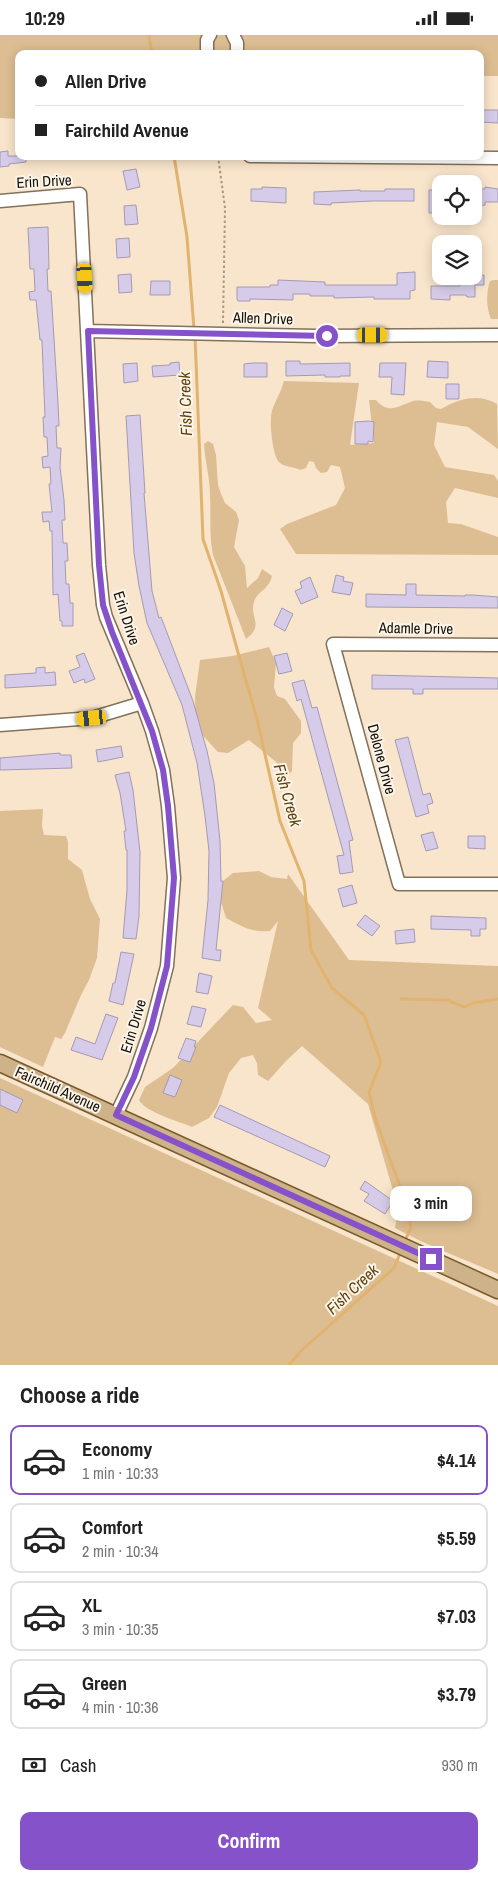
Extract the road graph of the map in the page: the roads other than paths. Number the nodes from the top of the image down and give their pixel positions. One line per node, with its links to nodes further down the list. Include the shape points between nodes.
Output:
1 (210, 35): 3 (street)
2 (233, 35): 4 (street)
3 (207, 50)
4 (237, 50)
5 (484, 157): 6 (street)
6 (498, 157)
7 (0, 201): 8 (street, Erin Drive, via 80,194)
8 (88, 331): 9 (street, Allen Drive, via 316,336); 12 (street, Erin Drive, via 103,605)
9 (498, 335)
10 (333, 644): 11 (street, Adamle Drive); 14 (street, Delone Drive, via 399,884)
11 (498, 645)
12 (142, 703): 13 (street, via 92,718); 16 (street, Erin Drive, via 163,770 174,878 167,966 151,1028 134,1077)
13 (0, 725)
14 (498, 884)
15 (0, 1063): 16 (main road, Fairchild Avenue)
16 (116, 1115): 17 (main road, Fairchild Avenue)
17 (498, 1290)

